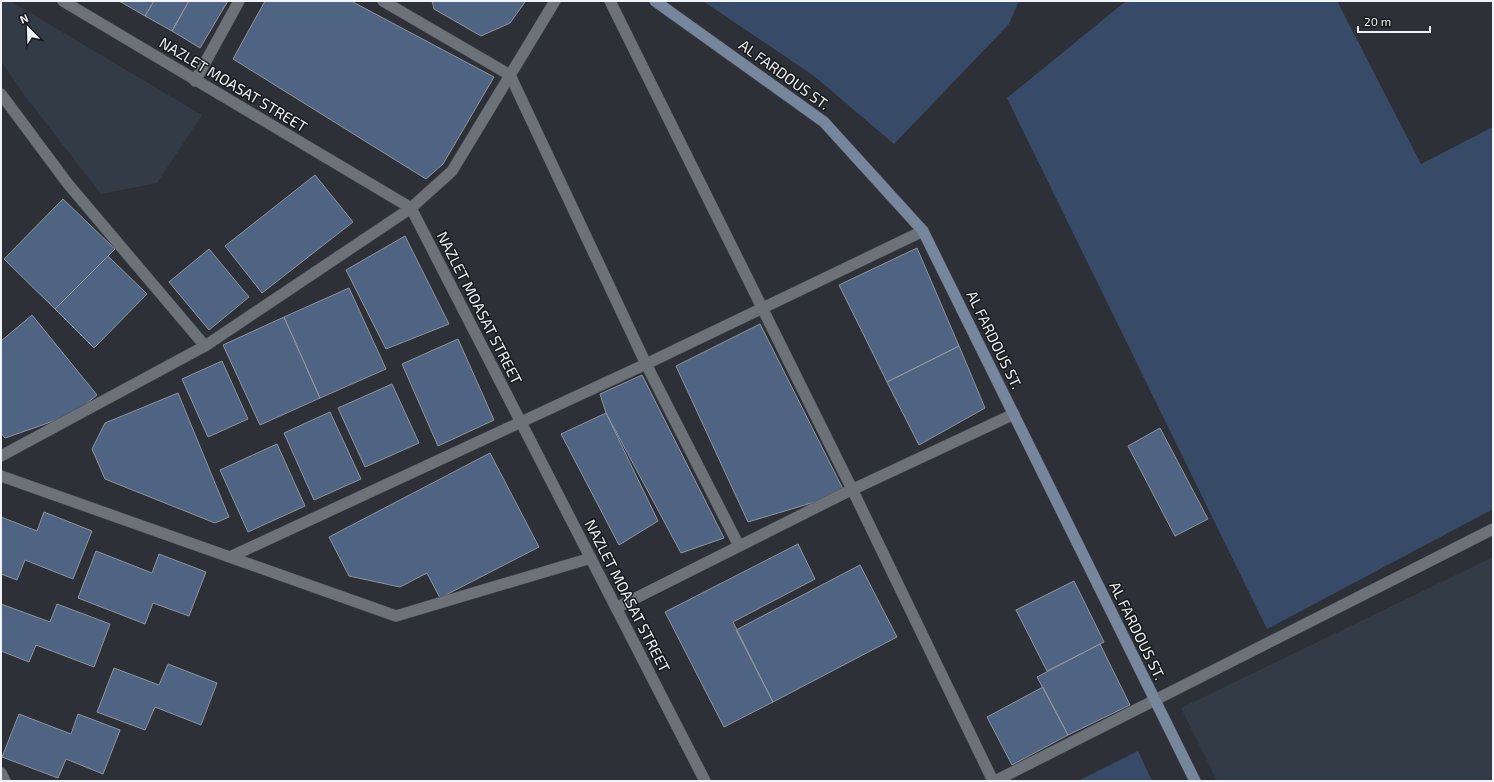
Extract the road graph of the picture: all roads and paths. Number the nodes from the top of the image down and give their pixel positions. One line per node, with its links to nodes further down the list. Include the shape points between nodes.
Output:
1 (63, 1): 8 (street, NAZLET MOASAT STREET)
2 (239, 1): 8 (street)
3 (383, 1): 7 (street)
4 (555, 1): 7 (street)
5 (610, 1): 12 (street)
6 (655, 1): 11 (main road, AL FARDOUS ST., via 824,122)
7 (510, 75): 10 (street, via 452,171); 14 (street)
8 (196, 81): 10 (street, NAZLET MOASAT STREET)
9 (1, 94): 13 (street, via 68,184)
10 (411, 208): 13 (street); 16 (street, NAZLET MOASAT STREET)
11 (923, 231): 12 (street); 15 (main road, AL FARDOUS ST.)
12 (762, 307): 14 (street); 19 (street)
13 (205, 346): 17 (street)
14 (646, 364): 16 (street); 21 (street)
15 (1014, 414): 19 (street); 25 (main road, AL FARDOUS ST.)
16 (521, 421): 22 (street); 23 (street, NAZLET MOASAT STREET)
17 (1, 456)
18 (1, 476): 22 (street)
19 (852, 489): 21 (street); 29 (street)
20 (1493, 529): 25 (street)
21 (739, 546): 24 (street)
22 (230, 557): 23 (street, via 396,616)
23 (591, 558): 24 (street, NAZLET MOASAT STREET)
24 (616, 608): 28 (street, NAZLET MOASAT STREET)
25 (1155, 700): 29 (street); 30 (main road, AL FARDOUS ST.)
26 (1, 773): 27 (street)
27 (5, 781)
28 (705, 781)
29 (994, 781)
30 (1194, 781)

